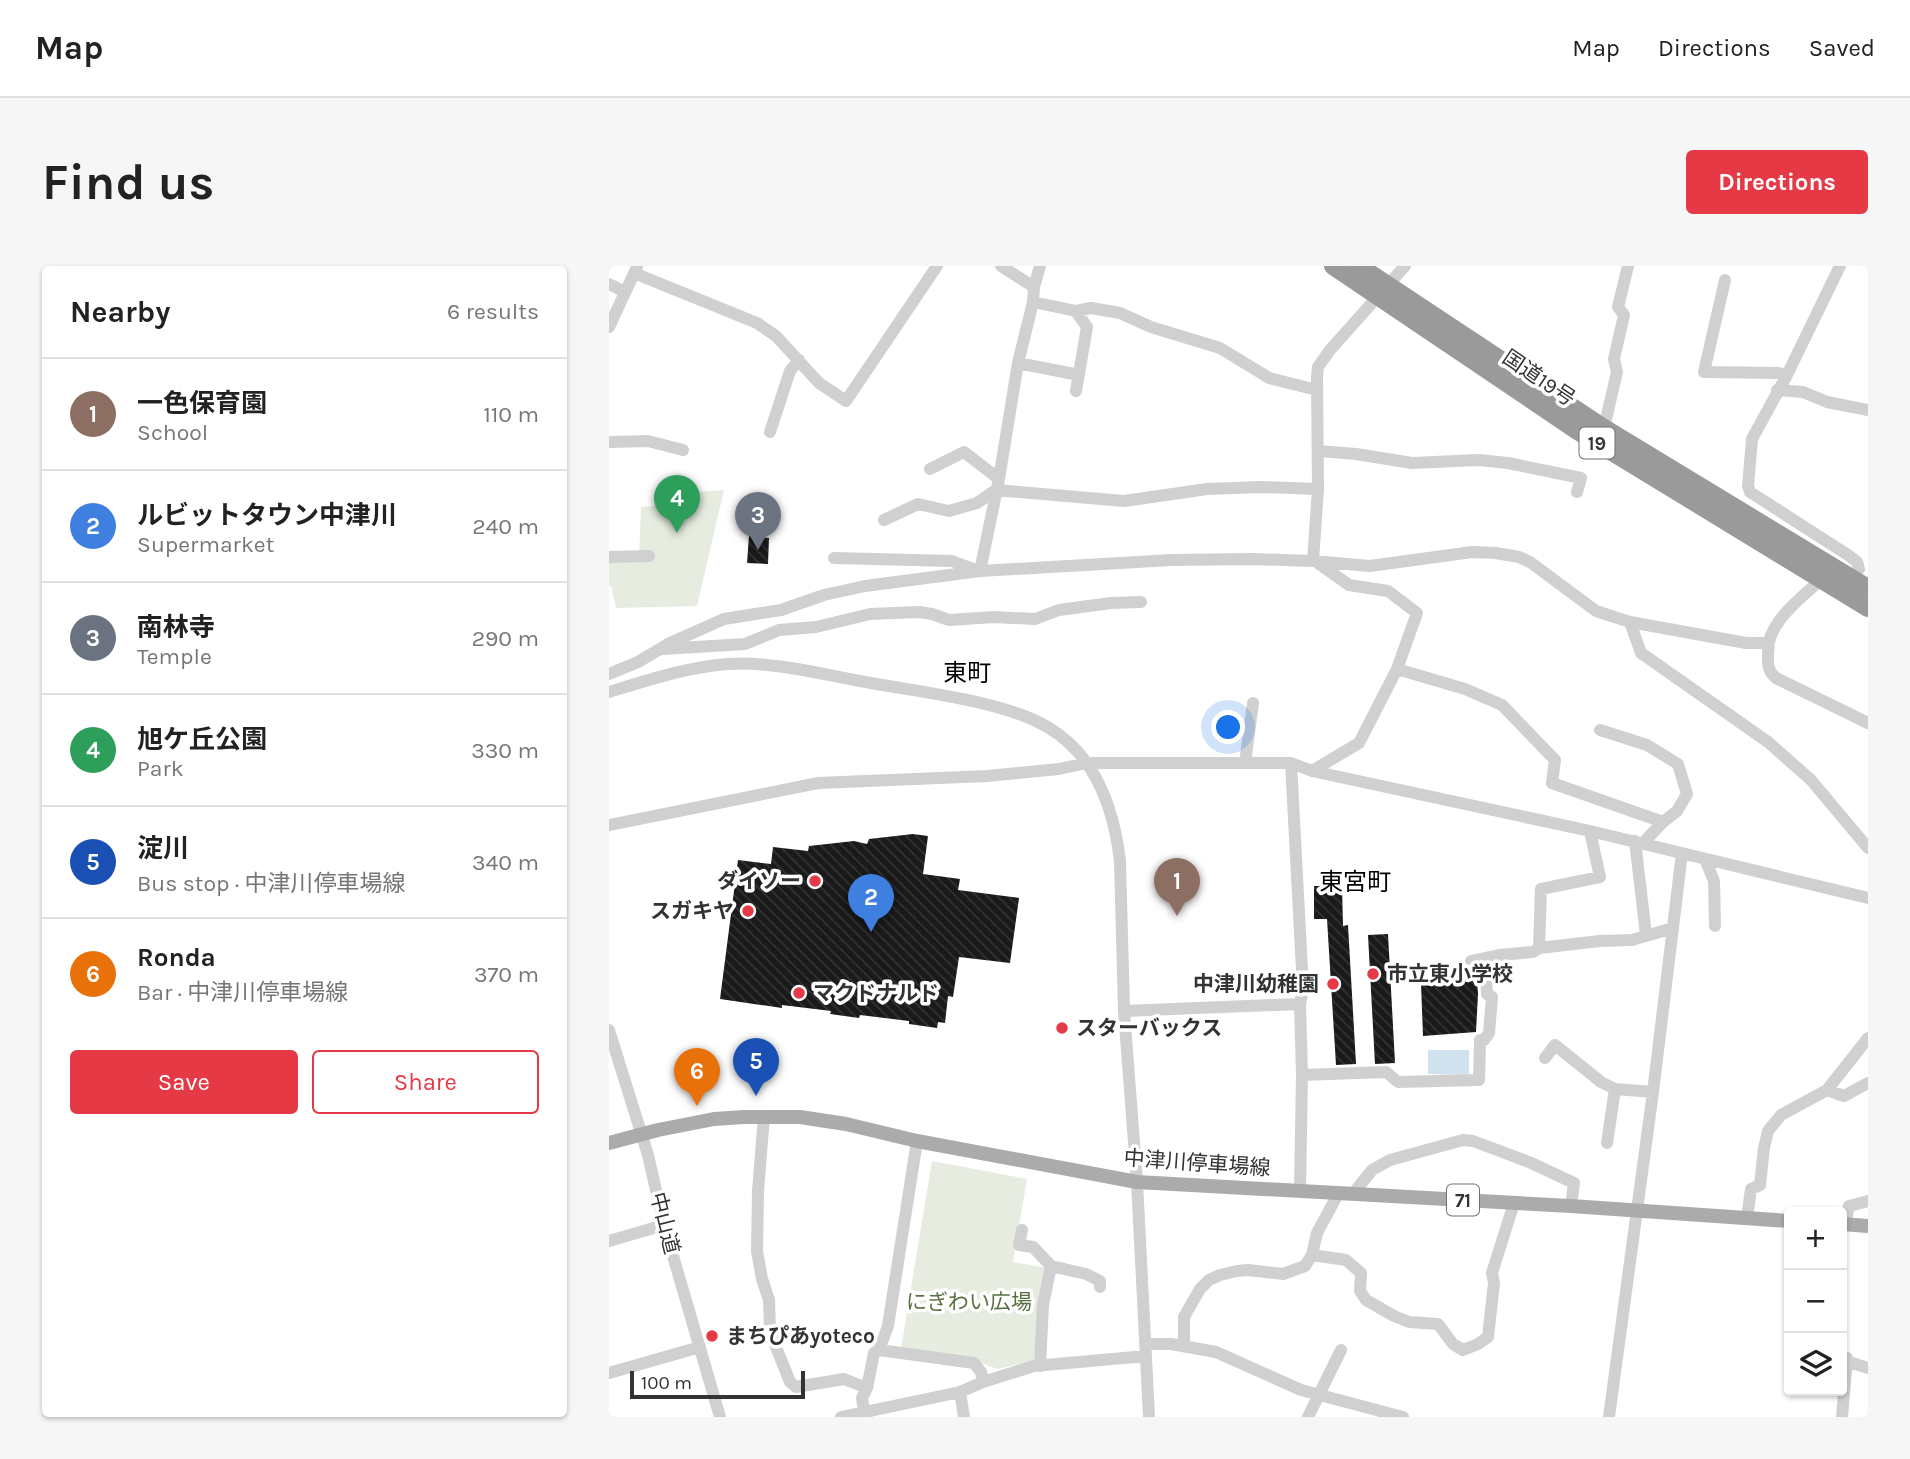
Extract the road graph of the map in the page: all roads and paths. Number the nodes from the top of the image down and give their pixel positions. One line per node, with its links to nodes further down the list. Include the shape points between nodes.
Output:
1 (937, 266): 18 (street, via 846,401 819,383)
2 (1001, 266): 12 (street)
3 (1039, 266): 12 (street)
4 (1333, 266): 13 (highway, 国道19号 / 19)
5 (1359, 266): 13 (highway, 国道19号 / 19)
6 (1405, 266): 13 (street)
7 (1628, 266): 26 (street, via 1618,307 1624,315 1614,359 1617,372)
8 (1838, 266): 21 (street)
9 (636, 270): 14 (street); 18 (street, via 757,323)
10 (1724, 280): 21 (street, via 1704,372)
11 (609, 284): 14 (street)
12 (1034, 287): 15 (street)
13 (1383, 291): 22 (street, via 1318,367); 26 (highway, 国道19号 / 19); 43 (highway, 国道19号 / 19, via 1576,430)
14 (625, 292): 17 (street)
15 (1034, 302): 16 (street); 19 (street)
16 (1076, 312): 20 (street, via 1087,327); 22 (street, via 1091,308 1120,313 1220,348 1269,378)
17 (609, 327)
18 (799, 360): 27 (street, via 790,371)
19 (1018, 363): 20 (street); 32 (street)
20 (1079, 375): 24 (street)
21 (1787, 375): 23 (street)
22 (1317, 390): 30 (street)
23 (1777, 390): 25 (street, via 1803,392); 40 (street, via 1752,439 1750,492)
24 (1076, 391)
25 (1868, 410)
26 (1604, 428): 42 (highway, 国道19号 / 19)
27 (769, 432)
28 (609, 442): 29 (street, via 648,441)
29 (683, 450)
30 (1319, 451): 33 (street); 34 (street, via 1412,463 1508,463 1581,478)
31 (930, 469): 32 (street, via 964,452)
32 (998, 485): 33 (street, via 1124,501 1207,489); 35 (street, via 977,503 949,511 918,504); 41 (street)
33 (1318, 489): 39 (street)
34 (1577, 492)
35 (884, 520)
36 (649, 556): 37 (street)
37 (609, 557)
38 (834, 558): 41 (street, via 952,561)
39 (1316, 562): 41 (street, via 1172,560); 47 (street, via 1370,566 1496,552 1530,562 1595,611); 50 (street, via 1349,585 1388,591 1417,613)
40 (1863, 568): 42 (street)
41 (980, 571): 49 (street, via 865,586 781,610 724,619)
42 (1840, 572): 43 (street); 44 (highway, 国道19号 / 19)
43 (1822, 579): 46 (highway, 国道19号 / 19); 48 (street, via 1786,613)
44 (1868, 588)
45 (1141, 602): 49 (street, via 1059,610 1035,619 949,620 919,612 870,614 817,627 779,630 745,644)
46 (1868, 608)
47 (1630, 622): 48 (street); 64 (street, via 1641,653 1768,742 1811,780)
48 (1768, 643): 54 (street, via 1767,662 1776,678)
49 (659, 649): 51 (street)
50 (1397, 669): 59 (street, via 1359,743); 60 (street, via 1502,705 1555,760 1552,783)
51 (609, 674)
52 (609, 692): 56 (street, via 705,666 796,670 1023,715 1050,728)
53 (1253, 703): 58 (street)
54 (1868, 723)
55 (1600, 730): 60 (street, via 1647,745 1678,764 1687,794)
56 (1087, 763): 58 (street); 61 (street, via 987,776 818,783); 75 (street, via 1103,792 1118,842)
57 (1291, 763): 58 (street); 59 (street); 74 (street, via 1303,989)
58 (1245, 764)
59 (1313, 771): 62 (street)
60 (1663, 822): 63 (street)
61 (609, 825)
62 (1590, 831): 63 (street); 71 (street, via 1600,877 1541,889)
63 (1639, 842): 65 (street); 70 (street)
64 (1868, 848)
65 (1682, 853): 66 (street); 69 (street)
66 (1705, 859): 67 (street); 68 (street, via 1714,881)
67 (1868, 898)
68 (1715, 926)
69 (1673, 928): 70 (street); 83 (street)
70 (1646, 935): 71 (street)
71 (1539, 948): 72 (street)
72 (1485, 960): 73 (street); 79 (street, via 1487,993 1492,997 1489,1033 1480,1040 1479,1080 1398,1082 1386,1072)
73 (1471, 961)
74 (1300, 1004): 75 (street); 79 (street)
75 (1124, 1011): 89 (street)
76 (609, 1030): 85 (street, 中山道)
77 (1868, 1038): 82 (street)
78 (1545, 1058): 81 (street, via 1555,1045)
79 (1302, 1075): 90 (street)
80 (1868, 1083): 82 (street, via 1844,1096)
81 (1615, 1089): 83 (street); 88 (street)
82 (1827, 1090): 97 (street, via 1781,1115 1768,1131 1760,1185 1751,1189)
83 (1653, 1092): 95 (street)
84 (764, 1116): 85 (main road, 中津川停車場線 / 71, via 714,1119); 86 (main road, 中津川停車場線 / 71, via 846,1124); 117 (street, via 757,1251 769,1300 770,1332 796,1387 844,1379)
85 (642, 1134): 87 (main road, 中津川停車場線 / 71); 99 (street, 中山道)
86 (917, 1141): 89 (main road, 中津川停車場線 / 71); 109 (street, via 888,1326)
87 (609, 1143)
88 (1607, 1143)
89 (1137, 1182): 90 (main road, 中津川停車場線 / 71); 110 (street)
90 (1300, 1191): 91 (main road, 中津川停車場線 / 71)
91 (1346, 1194): 93 (main road, 中津川停車場線 / 71); 94 (street, via 1390,1160 1463,1140 1574,1183); 104 (street, via 1317,1233)
92 (1868, 1201): 96 (street, via 1849,1206)
93 (1514, 1203): 94 (main road, 中津川停車場線 / 71); 104 (street, via 1492,1273 1488,1336 1463,1350 1438,1324 1409,1322 1366,1300 1360,1291 1361,1273 1346,1260)
94 (1571, 1206): 95 (main road, 中津川停車場線 / 71)
95 (1636, 1211): 97 (main road, 中津川停車場線 / 71); 128 (street)
96 (1847, 1212)
97 (1747, 1218): 98 (main road, 中津川停車場線 / 71)
98 (1784, 1221)
99 (664, 1225): 103 (street); 108 (street, 中山道)
100 (1847, 1225): 101 (main road)
101 (1868, 1226)
102 (1022, 1230): 105 (street, via 1019,1245 1033,1247)
103 (609, 1241)
104 (1312, 1255): 107 (street, via 1305,1266 1293,1272 1237,1270 1209,1280 1184,1317)
105 (1051, 1266): 106 (street, via 1086,1274 1100,1281); 113 (street, via 1043,1305)
106 (1100, 1287)
107 (1184, 1345): 110 (street); 119 (street, via 1216,1352)
108 (700, 1347): 115 (street); 122 (street, 中山道)
109 (879, 1350): 116 (street, via 974,1363); 117 (street, via 874,1353)
110 (1146, 1350): 113 (street); 125 (street)
111 (1341, 1350): 119 (street)
112 (1847, 1360): 114 (street)
113 (1040, 1366): 116 (street)
114 (1868, 1368)
115 (609, 1373)
116 (983, 1382): 118 (street)
117 (867, 1388): 121 (street, via 862,1398)
118 (960, 1392): 121 (street); 124 (street)
119 (1319, 1395): 126 (street); 127 (street)
120 (1843, 1396): 129 (street)
121 (864, 1414): 123 (street)
122 (720, 1417)
123 (841, 1417)
124 (964, 1417)
125 (1149, 1417)
126 (1308, 1417)
127 (1403, 1417)
128 (1609, 1417)
129 (1842, 1417)

